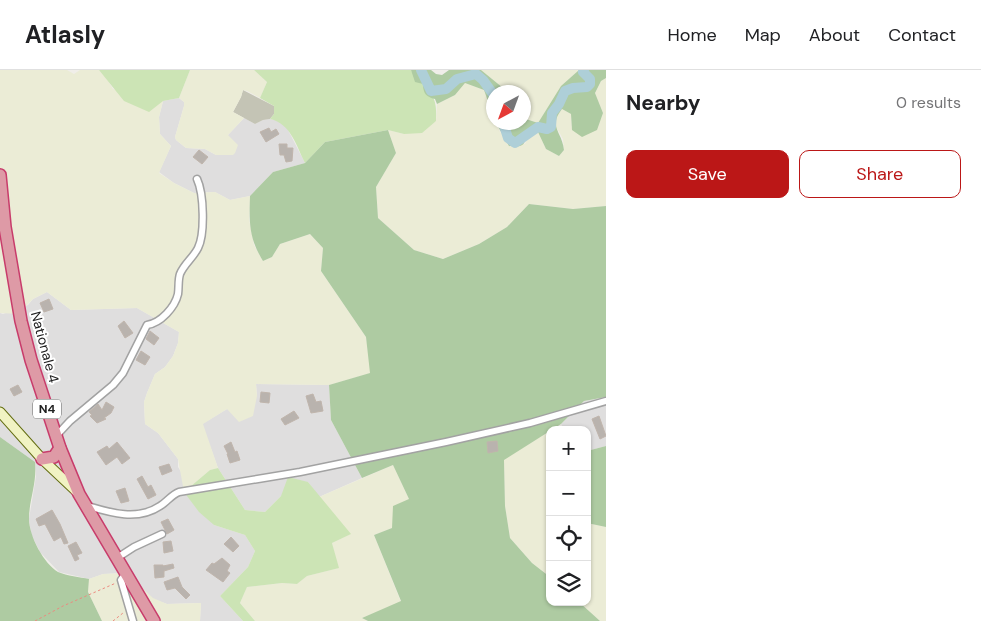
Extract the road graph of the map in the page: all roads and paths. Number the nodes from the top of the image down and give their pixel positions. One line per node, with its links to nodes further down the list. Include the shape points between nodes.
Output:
1 (0, 176): 5 (highway, Nationale 4 / N4, via 5,227 22,321)
2 (197, 179): 5 (street, via 201,190 200,239 180,275 172,308 156,324 147,325 113,386)
3 (606, 401): 9 (street, via 446,442 300,472 179,492 159,507 136,514 114,514)
4 (0, 412): 7 (main road)
5 (56, 436): 6 (highway, Nationale 4 / N4)
6 (60, 448): 7 (highway, via 54,457); 8 (highway, Nationale 4 / N4)
7 (42, 459): 8 (main road)
8 (79, 494): 9 (highway, Nationale 4 / N4)
9 (86, 506): 11 (highway, Nationale 4 / N4)
10 (162, 534): 11 (street)
11 (117, 558): 12 (highway, Nationale 4 / N4)
12 (123, 577): 13 (street); 14 (path); 17 (highway, Nationale 4 / N4)
13 (130, 608): 15 (path); 16 (street)
14 (35, 621)
15 (113, 621)
16 (133, 621)
17 (154, 621)

